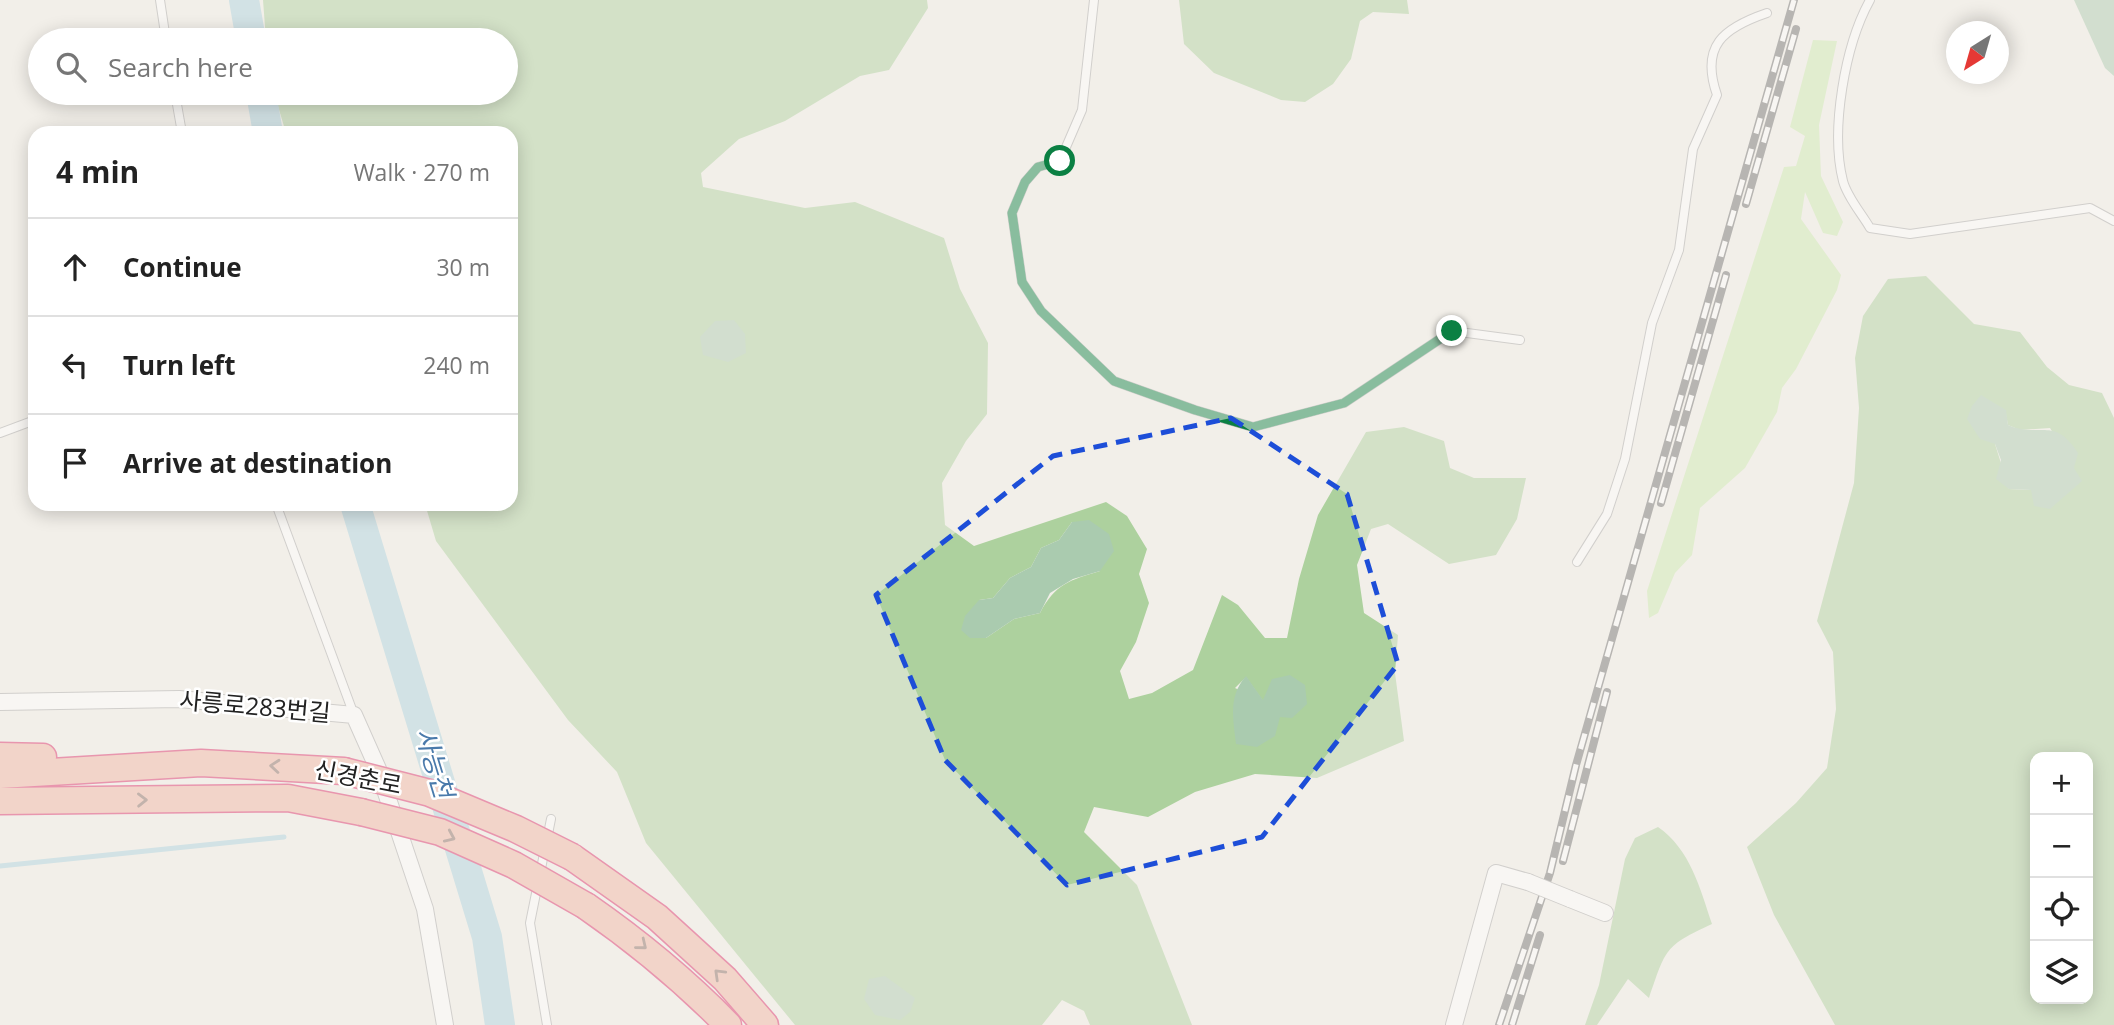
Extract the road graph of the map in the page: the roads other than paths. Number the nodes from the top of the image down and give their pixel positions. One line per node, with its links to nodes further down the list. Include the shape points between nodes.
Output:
1 (160, 0): 5 (lane)
2 (1094, 0): 9 (lane, via 1082,110 1060,161 1038,167 1025,182 1012,213 1022,282 1041,311 1114,381 1253,427 1344,403 1452,331)
3 (1870, 0): 8 (lane, via 1860,19 1838,114 1843,182 1870,228 1910,234 2090,208)
4 (1766, 13): 13 (lane, via 1737,23 1712,50 1709,73 1717,94 1693,149 1679,250 1652,323 1625,459 1608,514)
5 (164, 28)
6 (177, 105): 7 (lane)
7 (181, 126)
8 (2114, 221)
9 (1520, 340)
10 (28, 423): 11 (lane)
11 (0, 433)
12 (279, 511): 15 (lane)
13 (1577, 562)
14 (0, 702): 15 (street, 사릉로283번길, via 180,699)
15 (354, 715): 24 (street, 사릉로283번길, via 378,769 425,909)
16 (0, 757): 17 (highway, via 78,757)
17 (128, 768): 18 (highway, 신경춘로); 27 (highway, 신경춘로, one-way to 17, bridge, via 725,979 657,917 572,857 430,793 344,771 201,763)
18 (0, 775)
19 (0, 800): 20 (highway, 신경춘로)
20 (73, 801): 21 (highway); 26 (highway, 신경춘로, one-way to 26, bridge, via 288,798 440,832 514,865 586,906 639,942)
21 (0, 820)
22 (551, 820): 25 (lane, via 530,923)
23 (1605, 913): 28 (street, bridge, via 1496,873)
24 (445, 1025)
25 (547, 1025)
26 (728, 1025)
27 (765, 1025)
28 (1454, 1025)

